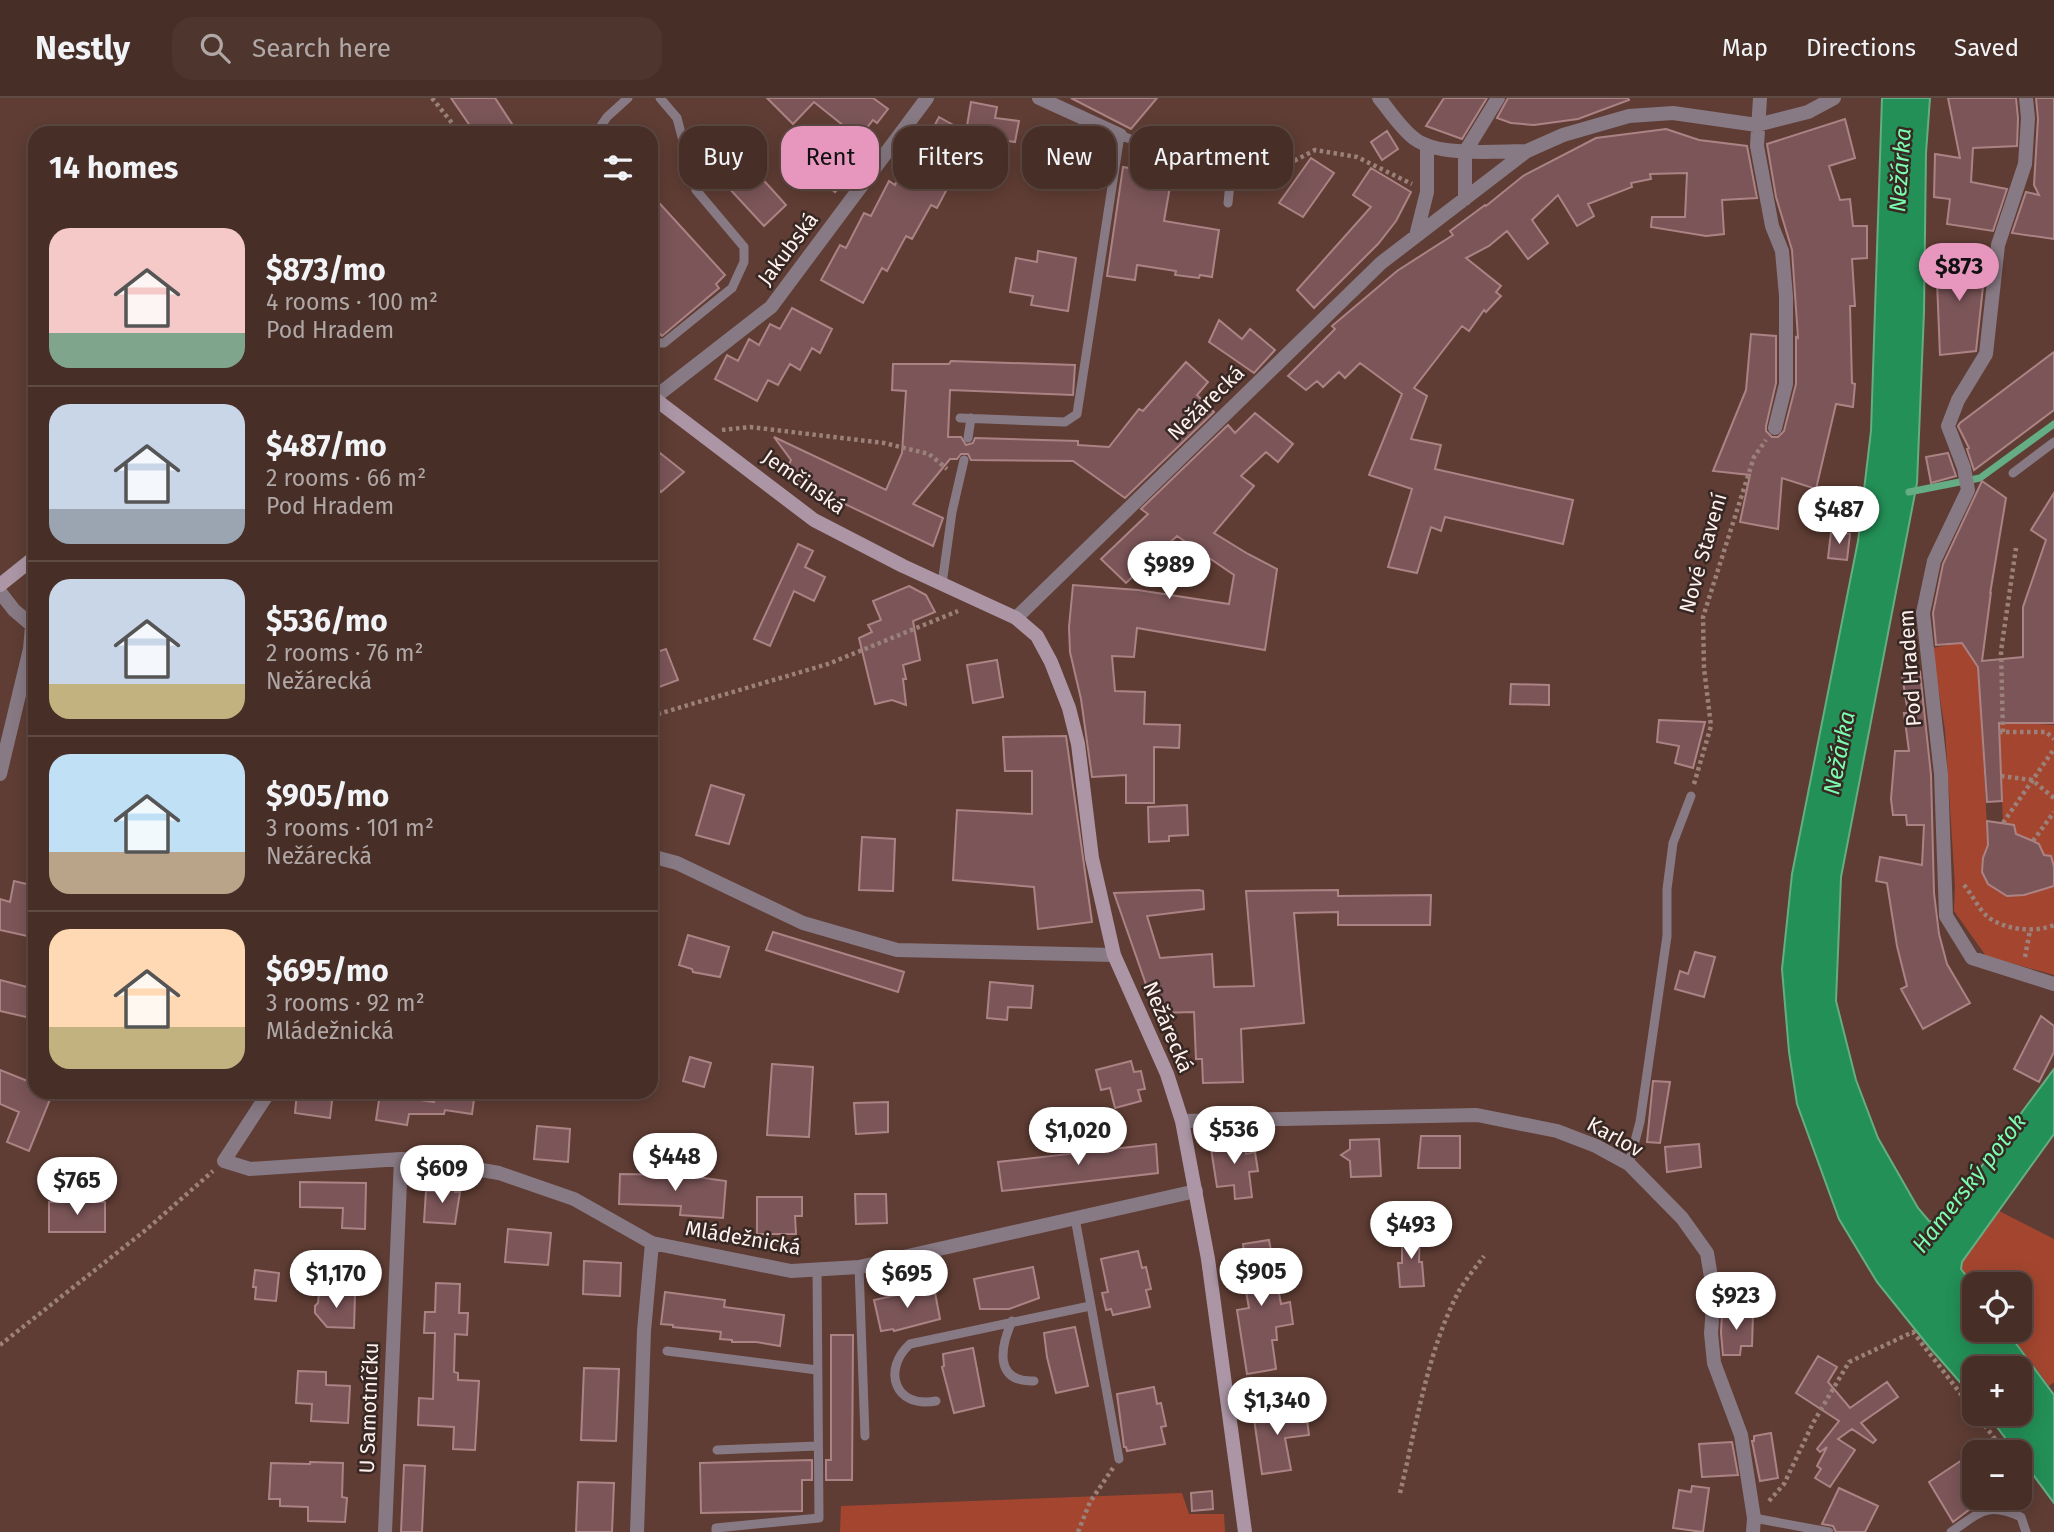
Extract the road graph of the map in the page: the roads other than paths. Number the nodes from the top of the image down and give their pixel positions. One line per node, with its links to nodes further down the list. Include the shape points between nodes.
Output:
1 (660, 98): 19 (lane, via 677,118 696,190 744,247 744,262 732,288 664,343)
2 (928, 98): 20 (street, Jakubská, via 771,307)
3 (1039, 98): 12 (street)
4 (1380, 98): 13 (street, via 1414,139)
5 (1498, 98): 15 (street)
6 (1760, 98): 10 (street)
7 (1834, 98): 10 (street, Nežárecká, via 1808,112)
8 (2026, 98): 40 (street, Pod Hradem, via 2025,164 1998,245 1986,354 1948,426 1968,490 1934,561 1923,613 1941,774 1946,916 1972,958)
9 (626, 99): 11 (lane)
10 (1757, 125): 14 (street, Nežárecká, via 1673,113 1629,116); 24 (street, via 1772,226 1782,251 1786,296 1786,384)
11 (601, 126)
12 (1120, 135): 17 (lane, via 1219,174 1230,184); 23 (lane, via 1077,414 1065,422)
13 (1427, 146): 15 (street); 18 (street, via 1427,192)
14 (1527, 151): 15 (street); 16 (street, Nežárecká)
15 (1465, 152): 16 (street)
16 (1465, 198): 18 (street, Nežárecká)
17 (1228, 203)
18 (1416, 236): 33 (street, Nežárecká, via 1381,263)
19 (658, 343)
20 (658, 392)
21 (658, 401): 30 (street, Jemčinská, via 814,520)
22 (960, 418): 23 (lane)
23 (971, 418): 25 (lane)
24 (1774, 428)
25 (968, 438)
26 (2054, 442): 28 (lane)
27 (964, 460): 30 (lane)
28 (2013, 473)
29 (28, 563): 31 (street)
30 (942, 584): 33 (street, Jemčinská)
31 (0, 585)
32 (0, 592): 34 (street)
33 (1016, 618): 39 (street, Nežárecká, via 1037,636 1069,709)
34 (28, 622)
35 (28, 657): 36 (street)
36 (0, 775)
37 (1690, 796): 44 (lane, via 1674,843 1667,889 1667,936 1640,1122)
38 (658, 858): 39 (street, via 803,923 897,950)
39 (1114, 955): 42 (street, Nežárecká, via 1167,1074)
40 (2054, 984)
41 (264, 1099): 43 (street, Mládežnická, via 224,1161 250,1169)
42 (1182, 1121): 44 (street, Karlov, via 1477,1115 1557,1130); 45 (street, Nežárecká)
43 (401, 1159): 47 (street, Mládežnická, via 499,1173 574,1199); 62 (street, U Samotníčku)
44 (1629, 1164): 60 (street, Karlov, via 1682,1218 1707,1253 1714,1295 1714,1363 1741,1435)
45 (1196, 1191): 46 (street, Mládežnická); 65 (street, Nežárecká)
46 (1075, 1219): 48 (street, Mládežnická); 50 (lane)
47 (652, 1242): 49 (street, Mládežnická, via 791,1271); 63 (street)
48 (859, 1267): 49 (street, Mládežnická); 56 (lane)
49 (817, 1269): 53 (lane)
50 (1090, 1306): 51 (lane); 59 (lane)
51 (1012, 1321): 54 (lane, via 1004,1342 1005,1366 1012,1376); 55 (lane, via 910,1344 900,1353 896,1362 899,1390 918,1403)
52 (667, 1351): 53 (lane)
53 (817, 1370): 57 (lane)
54 (1034, 1381)
55 (936, 1401)
56 (865, 1436)
57 (817, 1446): 58 (lane); 61 (lane, via 819,1518)
58 (717, 1450)
59 (1119, 1459)
60 (1754, 1525): 66 (lane)
61 (761, 1529): 64 (lane, via 716,1528)
62 (385, 1532)
63 (637, 1532)
64 (716, 1532)
65 (1245, 1532)
66 (1829, 1532)
67 (1951, 1532): 68 (lane, via 1988,1508 2021,1517)
68 (2026, 1532)

